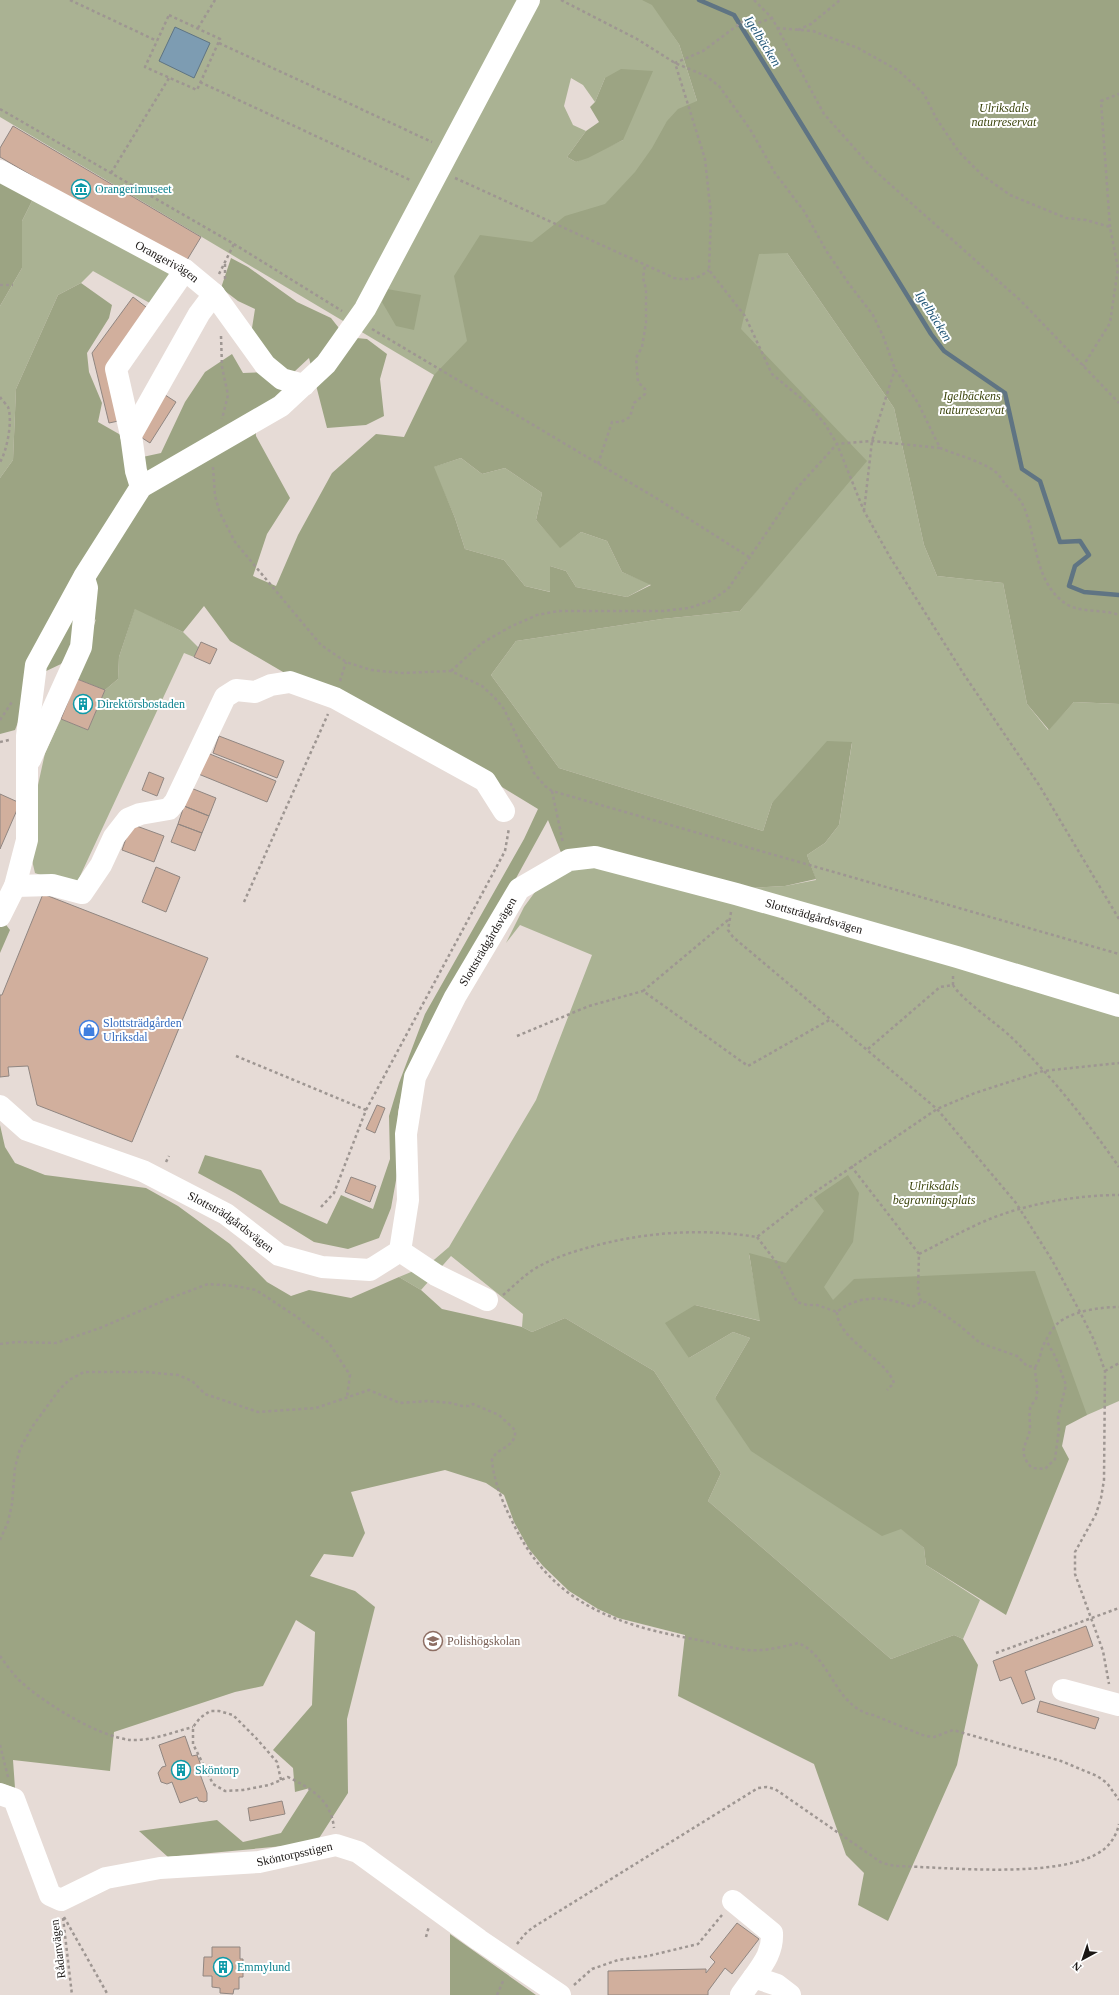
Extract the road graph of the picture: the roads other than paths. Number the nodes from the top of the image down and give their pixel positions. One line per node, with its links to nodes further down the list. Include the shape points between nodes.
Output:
1 (529, 0): 5 (street, via 358,320 326,364)
2 (0, 171): 3 (street, Orangerivägen)
3 (185, 270): 4 (street, Orangerivägen); 6 (street, via 116,369)
4 (216, 296): 5 (street, Orangerivägen, via 265,365 282,379); 6 (street, via 199,314)
5 (304, 385): 7 (street, via 281,406)
6 (130, 435): 7 (street)
7 (141, 487): 8 (street)
8 (84, 577): 9 (street, via 87,588 81,647); 9 (street, via 36,665 27,736)
9 (27, 766): 11 (street, via 28,840)
10 (504, 811): 11 (street, via 485,781 335,698 290,682 271,685 255,692 236,690 225,697 175,802 169,809 140,814 128,819 114,837 101,865 82,893 52,885)
11 (14, 886): 12 (street)
12 (0, 916)
13 (1119, 1006): 15 (street, Slottsträdgårdsvägen, via 736,894 595,857 569,860 519,889 455,997 415,1077 406,1134 408,1200)
14 (0, 1106): 15 (street, Slottsträdgårdsvägen, via 28,1130 143,1171 226,1214 279,1255 322,1267 370,1270)
15 (400, 1252): 16 (street)
16 (487, 1300)
17 (1063, 1690): 18 (street)
18 (1114, 1704)
19 (7, 1796): 22 (street, Sköntorpsstigen, via 50,1895 62,1908 106,1878 160,1868 259,1862 336,1846 358,1852 510,1962)
20 (733, 1901): 21 (street, via 772,1932 773,1944)
21 (754, 1977): 23 (street); 24 (street, via 777,1985)
22 (565, 1993)
23 (741, 1995)
24 (790, 1995)

